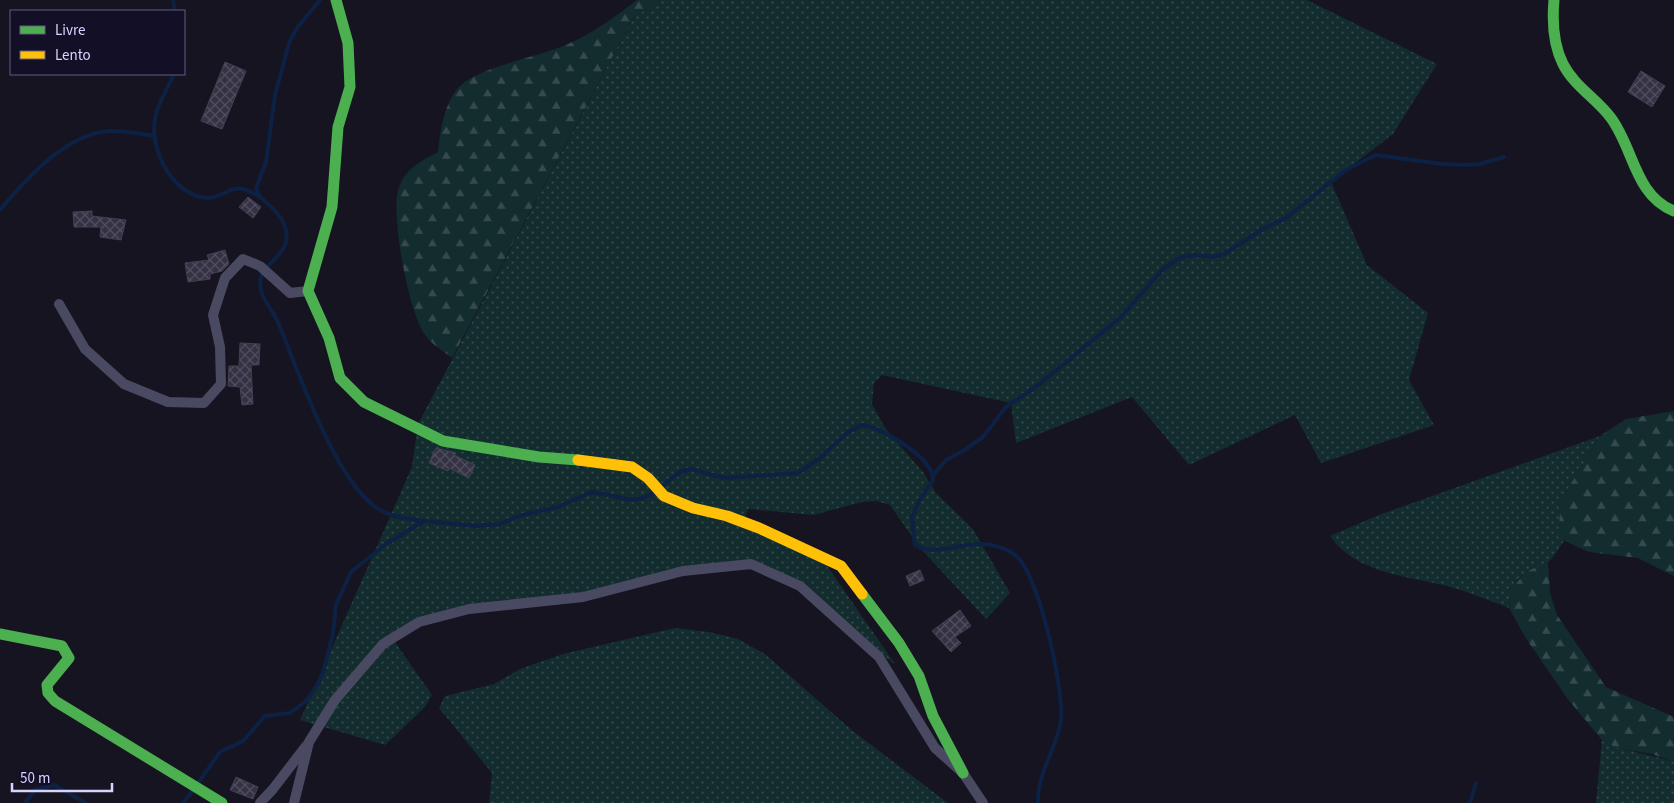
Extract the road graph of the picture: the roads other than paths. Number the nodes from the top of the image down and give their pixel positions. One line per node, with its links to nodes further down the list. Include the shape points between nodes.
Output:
1 (336, 0): 4 (street, via 348,43 350,87 338,127 332,207)
2 (1554, 0): 3 (street, via 1553,37 1564,66 1613,120 1649,193 1660,206)
3 (1674, 211)
4 (308, 291): 5 (street, via 290,293 260,266 243,258 225,278 213,316 220,347 221,384 204,403 168,402 124,384 85,349); 8 (street, via 329,338 340,378 364,402 443,441 539,457 632,467 664,496 759,528 841,566 899,643)
5 (59, 304)
6 (0, 634): 9 (street, via 62,646 69,658 47,685 48,693 55,701)
7 (309, 742): 8 (street, via 335,700 383,644 419,622 469,609 583,597 683,571 751,564 800,586 879,657 935,748); 10 (street); 11 (street)
8 (963, 773): 12 (street)
9 (222, 803)
10 (260, 803)
11 (294, 803)
12 (983, 803)

